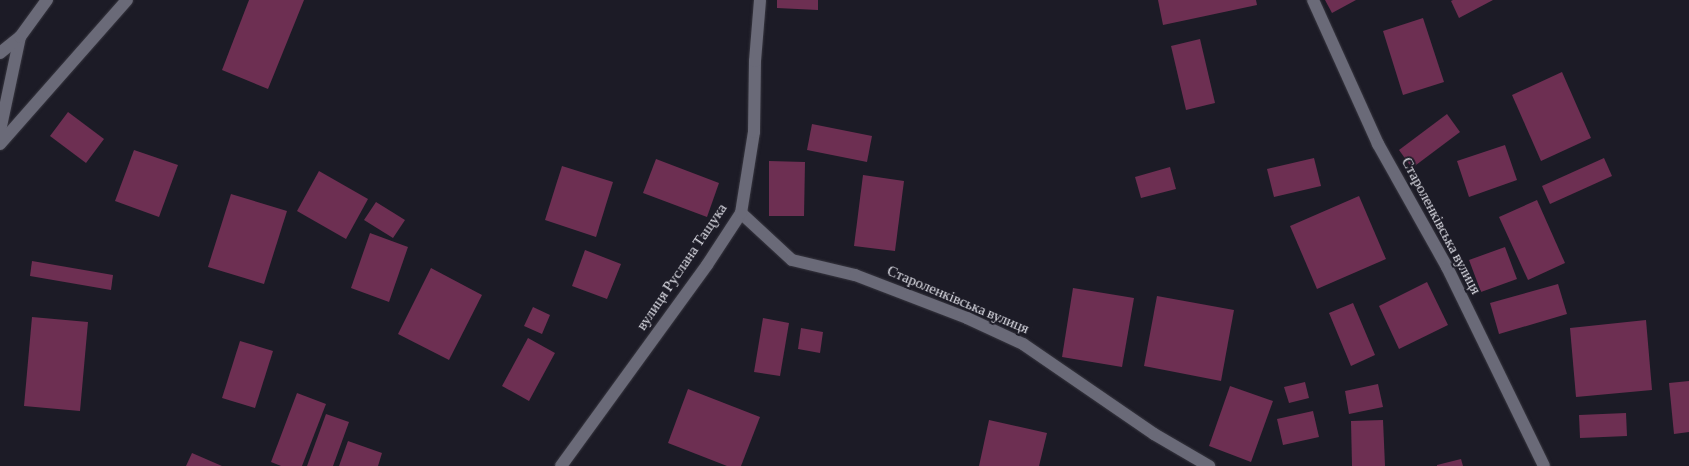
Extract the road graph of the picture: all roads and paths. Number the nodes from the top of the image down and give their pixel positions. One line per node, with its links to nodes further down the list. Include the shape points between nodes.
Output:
1 (47, 0): 5 (street)
2 (127, 0): 8 (street)
3 (760, 0): 9 (street, вулиця Руслана Тащука, via 754,132)
4 (1312, 0): 12 (street, Староленківська вулиця, via 1378,144 1446,267)
5 (20, 37): 6 (street); 7 (street)
6 (0, 53)
7 (0, 132)
8 (0, 144)
9 (741, 213): 10 (street, вулиця Руслана Тащука); 11 (street, Староленківська вулиця, via 792,260 855,274 1023,344 1154,434)
10 (561, 466)
11 (1208, 466)
12 (1544, 466)

